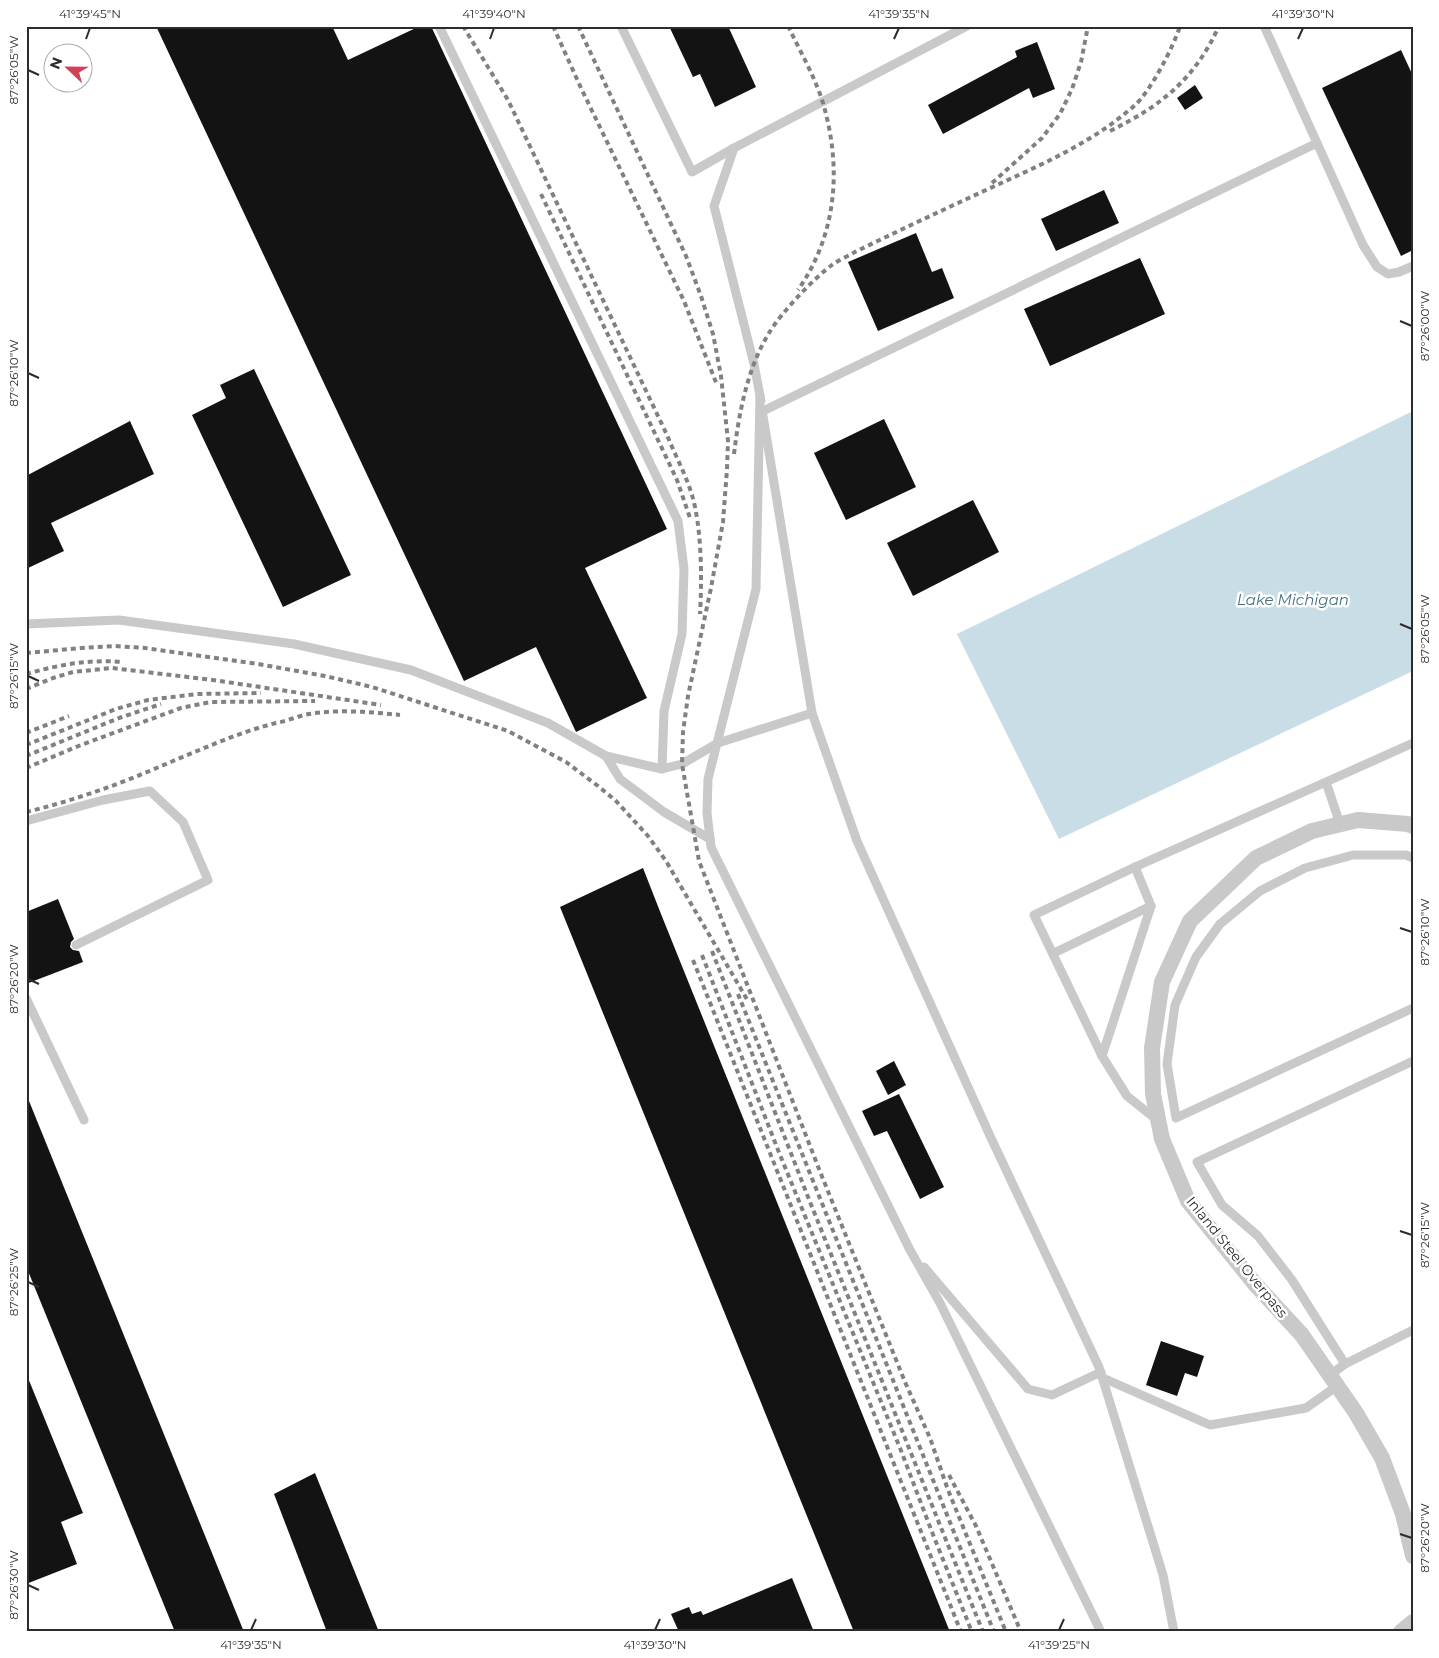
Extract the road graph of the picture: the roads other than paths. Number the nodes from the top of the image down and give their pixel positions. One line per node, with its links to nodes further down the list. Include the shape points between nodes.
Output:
1 (439, 26): 15 (lane, via 678,521 684,569 682,634 664,711)
2 (622, 26): 6 (lane, via 692,172)
3 (967, 26): 6 (lane)
4 (1264, 26): 5 (lane)
5 (1318, 143): 7 (lane, via 1377,267 1388,274); 9 (lane)
6 (734, 148): 8 (lane, via 714,206)
7 (1413, 266)
8 (760, 395): 9 (lane); 13 (lane, via 756,590)
9 (763, 411): 11 (lane)
10 (26, 624): 14 (lane, via 118,620 294,644 411,670 548,723)
11 (812, 713): 13 (lane); 35 (lane, via 857,841)
12 (1413, 742): 16 (lane)
13 (718, 743): 15 (lane, via 682,764); 20 (lane, via 708,779)
14 (606, 756): 15 (lane); 20 (lane, via 620,779 664,812)
15 (662, 769)
16 (1326, 782): 18 (lane); 22 (lane)
17 (26, 820): 24 (lane, via 150,791 183,822 208,880)
18 (1340, 824): 19 (street, Inland Steel Overpass, via 1358,820); 31 (street, Inland Steel Overpass, via 1312,831 1256,858 1190,920 1162,982 1152,1048 1153,1094)
19 (1411, 824)
20 (710, 839): 32 (lane, via 711,847)
21 (1413, 858): 27 (lane, via 1406,855 1353,855 1305,868 1260,891 1220,924 1196,957 1175,1005 1167,1064 1176,1118)
22 (1135, 867): 23 (lane); 25 (lane, via 1034,915)
23 (1151, 906): 25 (lane); 28 (lane)
24 (76, 945)
25 (1054, 953): 28 (lane)
26 (26, 998): 30 (lane)
27 (1413, 1008)
28 (1102, 1056): 31 (lane, via 1127,1096)
29 (1413, 1061): 34 (lane, via 1197,1162 1222,1205 1258,1236 1292,1280)
30 (84, 1120)
31 (1159, 1122): 36 (street, Inland Steel Overpass, via 1162,1139 1188,1201 1255,1284 1302,1335)
32 (910, 1250): 35 (lane, via 1028,1389 1052,1396); 39 (lane, via 940,1303)
33 (1413, 1330): 34 (lane)
34 (1345, 1364): 36 (lane)
35 (1102, 1375): 36 (lane, via 1210,1425 1306,1408); 40 (lane, via 1163,1575)
36 (1333, 1380): 37 (street, Inland Steel Overpass, via 1382,1458 1403,1514)
37 (1413, 1556)
38 (1413, 1622): 41 (street)
39 (1101, 1632)
40 (1174, 1632)
41 (1401, 1632)

